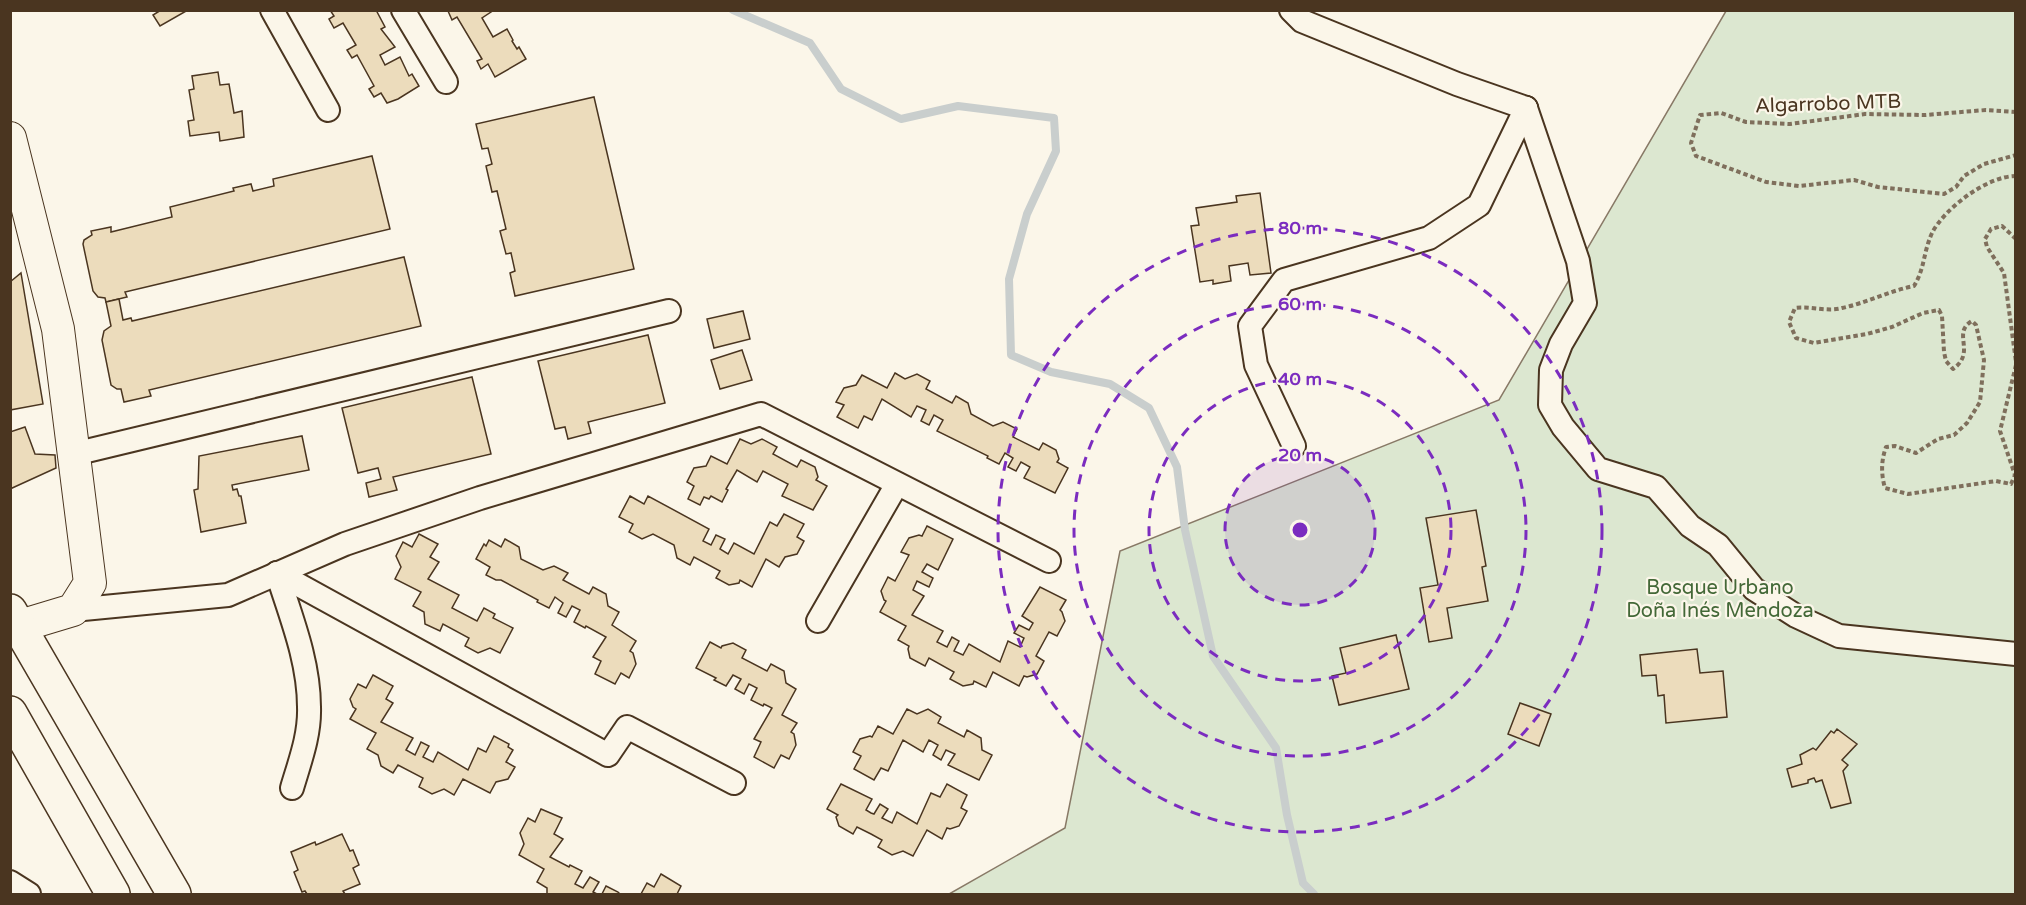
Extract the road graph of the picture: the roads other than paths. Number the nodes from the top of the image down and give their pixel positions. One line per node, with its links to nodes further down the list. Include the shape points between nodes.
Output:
1 (272, 10): 6 (street)
2 (403, 10): 4 (street)
3 (1291, 10): 5 (street, via 1302,21)
4 (446, 82)
5 (1526, 108): 9 (street, via 1479,205 1429,238 1284,280 1250,326 1256,365); 17 (street, via 1578,261 1585,303 1551,370 1550,405 1598,469 1656,487 1689,526 1718,545 1754,589 1796,616 1839,636)
6 (328, 110)
7 (10, 138): 10 (street, via 58,329)
8 (669, 310): 10 (street)
9 (1294, 446)
10 (74, 454): 14 (street, via 90,583)
11 (897, 484): 12 (street); 13 (street, via 761,414 480,498 345,544); 15 (street)
12 (1049, 561)
13 (277, 573): 14 (street, via 228,595); 19 (street, via 608,755 627,727); 20 (street, via 302,653 309,707 305,745)
14 (73, 610): 16 (street)
15 (818, 621)
16 (13, 623): 24 (highway)
17 (2016, 654)
18 (10, 712): 23 (highway)
19 (734, 783)
20 (292, 788)
21 (10, 882): 22 (street)
22 (29, 894)
23 (113, 894)
24 (174, 894)

